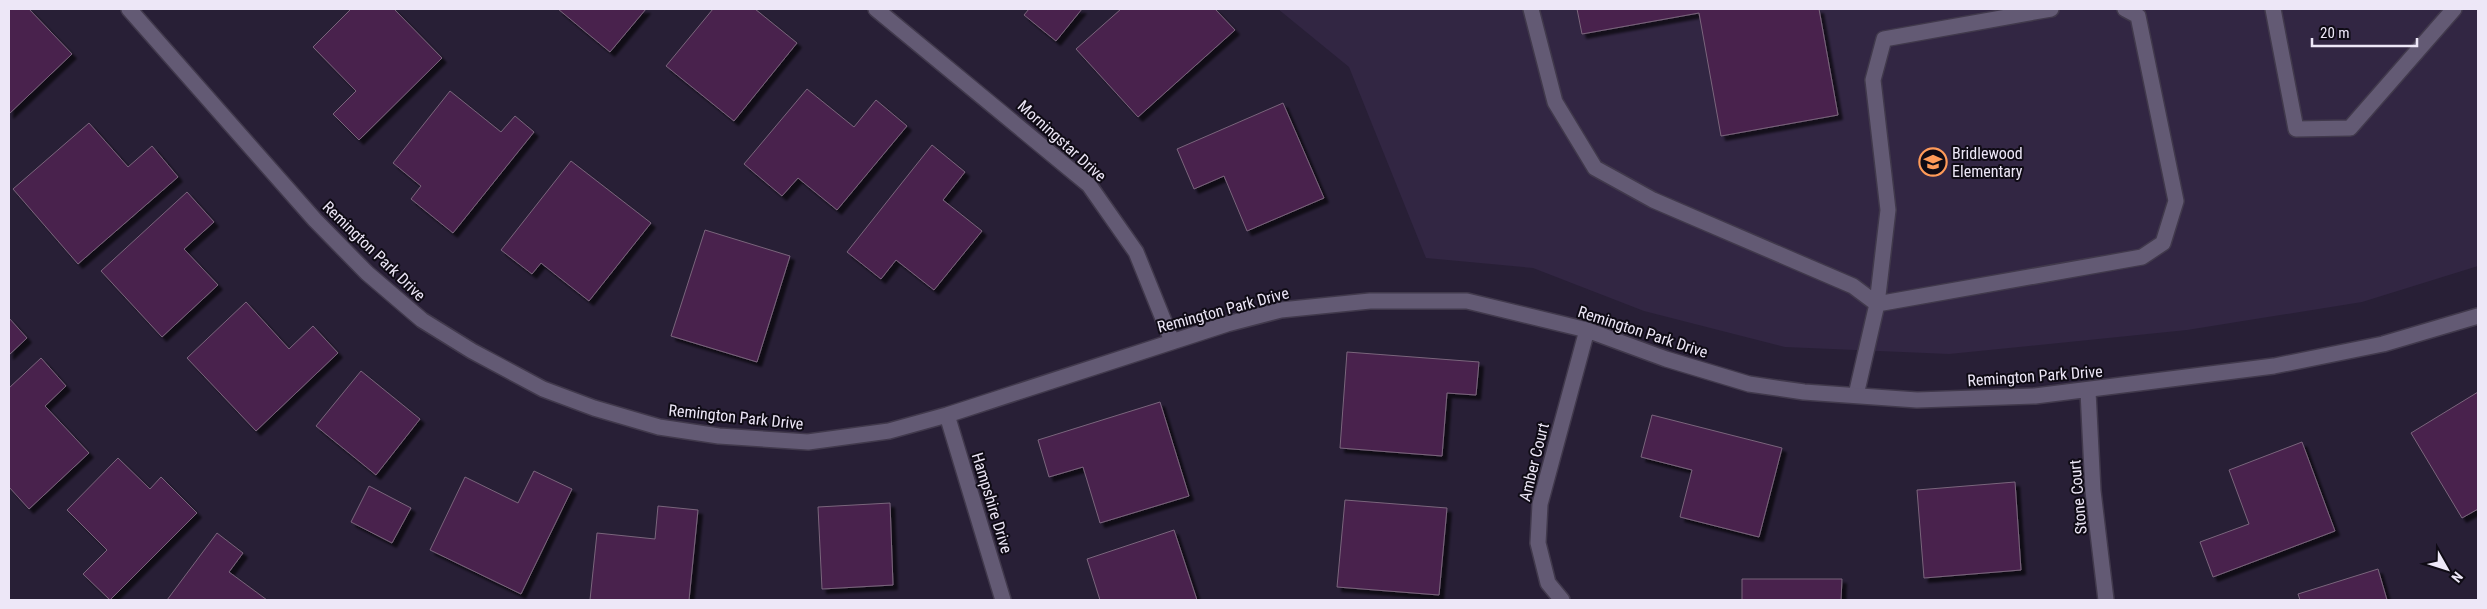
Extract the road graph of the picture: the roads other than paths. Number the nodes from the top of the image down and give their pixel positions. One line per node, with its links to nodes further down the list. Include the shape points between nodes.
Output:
1 (129, 9): 14 (street, Remington Park Drive, via 315,220 367,273 422,320 543,389 594,408 659,426 719,436 808,442 889,431)
2 (876, 9): 11 (street, Morningstar Drive, via 1089,185 1136,252)
3 (1531, 9): 8 (street, via 1554,102 1594,168 1653,200 1852,286)
4 (2051, 9): 8 (street, via 1884,39 1873,80 1888,210)
5 (2125, 9): 8 (street, via 2138,16 2176,201 2163,243 2142,257)
6 (2273, 9): 7 (street, via 2296,129 2350,128)
7 (2454, 9)
8 (1877, 304): 13 (street)
9 (2478, 316): 12 (street, Remington Park Drive, via 2383,344 2274,366)
10 (1587, 330): 11 (street, Remington Park Drive, via 1467,301 1370,300 1281,310); 13 (street, Remington Park Drive, via 1748,384); 16 (street, Amber Court, via 1540,504 1538,543 1548,583)
11 (1172, 341): 14 (street, Remington Park Drive)
12 (2088, 391): 13 (street, Remington Park Drive, via 1917,400); 17 (street, Stone Court, via 2093,491)
13 (1856, 395)
14 (947, 415): 15 (street, Hampshire Drive)
15 (1003, 600)
16 (1562, 600)
17 (2106, 600)

